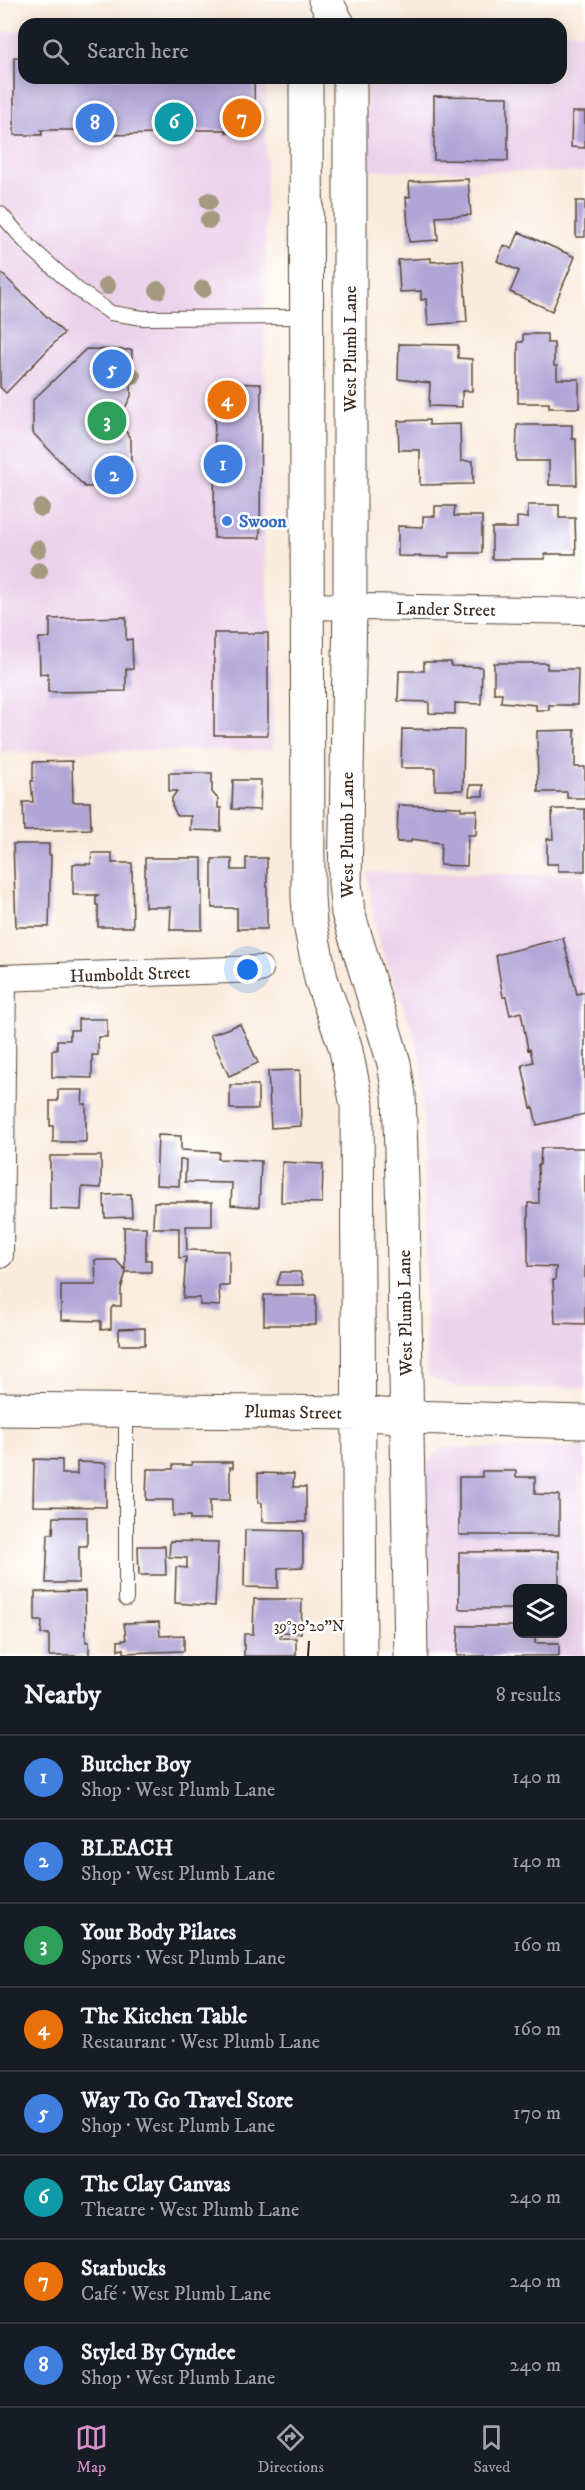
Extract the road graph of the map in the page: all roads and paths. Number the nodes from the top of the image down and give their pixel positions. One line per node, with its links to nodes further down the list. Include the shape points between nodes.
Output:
1 (323, 0): 2 (main road); 3 (main road)
2 (316, 18)
3 (334, 18)
4 (306, 84): 7 (main road)
5 (350, 84): 9 (main road, West Plumb Lane)
6 (0, 213): 7 (lane, via 28,246 111,313 143,318)
7 (306, 317): 8 (main road)
8 (306, 606): 9 (street, Lander Street); 16 (main road, via 310,924 321,979 345,1046 357,1105)
9 (350, 607): 10 (street, Lander Street); 17 (main road, West Plumb Lane, via 345,883 348,913 394,1063 399,1095)
10 (585, 611)
11 (260, 969): 12 (street, Humboldt Street)
12 (2, 978): 13 (street)
13 (0, 1255)
14 (0, 1409): 15 (main road, Plumas Street)
15 (126, 1410): 16 (main road, Plumas Street); 19 (lane)
16 (359, 1413): 17 (main road, Plumas Street); 20 (main road)
17 (406, 1417): 18 (main road, Plumas Street); 21 (main road, West Plumb Lane)
18 (585, 1422)
19 (126, 1599)
20 (360, 1656)
21 (411, 1656)

